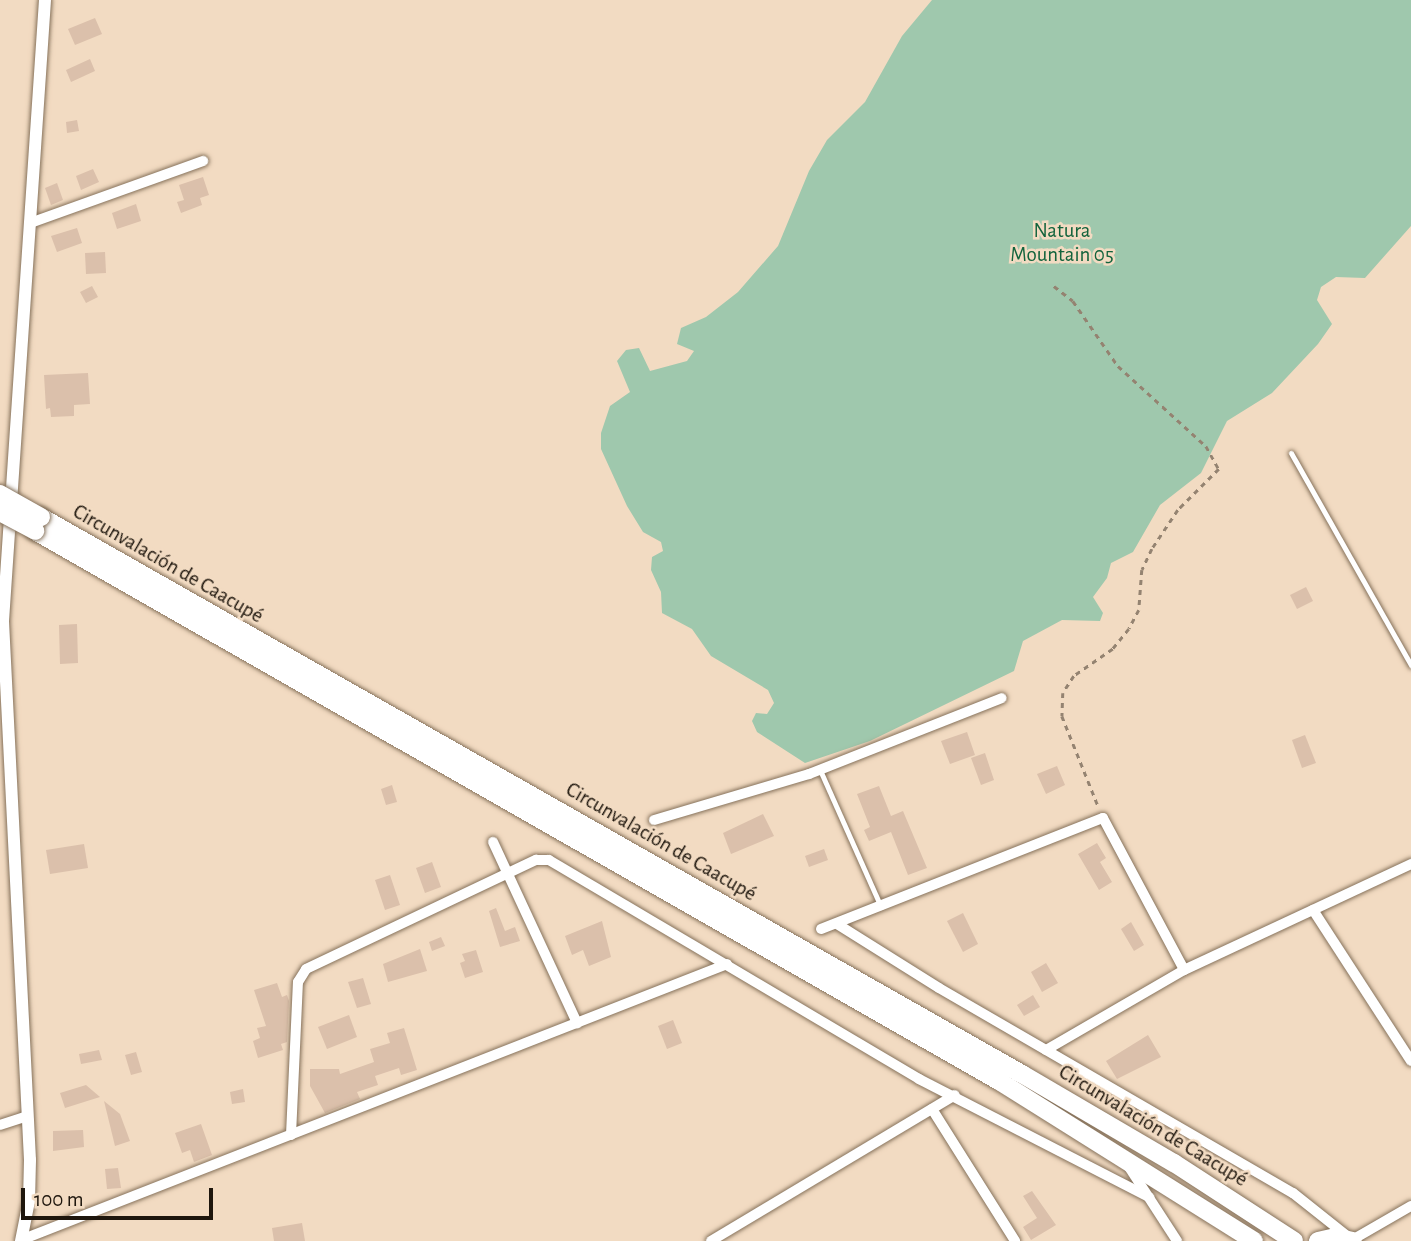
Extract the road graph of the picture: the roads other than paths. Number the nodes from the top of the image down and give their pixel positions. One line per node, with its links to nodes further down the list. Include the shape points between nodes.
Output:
1 (46, 0): 3 (street)
2 (203, 161): 3 (street)
3 (30, 223): 26 (street, via 3,621)
4 (1291, 453): 8 (lane)
5 (0, 494): 7 (highway, Circunvalación de Caacupé, bridge)
6 (0, 512): 7 (highway, Circunvalación de Caacupé, bridge)
7 (38, 524): 29 (highway, Circunvalación de Caacupé, via 988,1074); 37 (highway, Circunvalación de Caacupé, via 1022,1074 1174,1163)
8 (1411, 665)
9 (1002, 698): 10 (street)
10 (820, 770): 11 (street); 15 (lane)
11 (653, 820)
12 (493, 842): 14 (street)
13 (1411, 864): 16 (street)
14 (509, 874): 19 (street, via 536,860 549,860); 21 (street); 28 (street, via 306,969 299,982)
15 (881, 906): 17 (street); 20 (street, via 1103,818)
16 (1313, 910): 20 (street); 23 (street)
17 (837, 924): 18 (street); 22 (street)
18 (821, 929)
19 (727, 964): 21 (street); 24 (street, via 919,1079)
20 (1184, 970): 22 (street)
21 (577, 1023): 28 (street)
22 (1046, 1050): 39 (street, via 1293,1193)
23 (1411, 1061)
24 (956, 1096): 25 (street); 30 (street)
25 (932, 1109): 33 (street); 34 (street)
26 (27, 1115): 27 (street); 32 (street, via 29,1201)
27 (0, 1125)
28 (291, 1135): 32 (street)
29 (1123, 1157): 30 (street); 36 (highway, Circunvalación de Caacupé)
30 (1149, 1197): 35 (street)
31 (1411, 1206): 39 (street)
32 (21, 1241)
33 (710, 1241)
34 (1015, 1241)
35 (1177, 1241)
36 (1254, 1241)
37 (1294, 1241)
38 (1318, 1241): 39 (highway, via 1335,1237)
39 (1353, 1241)

